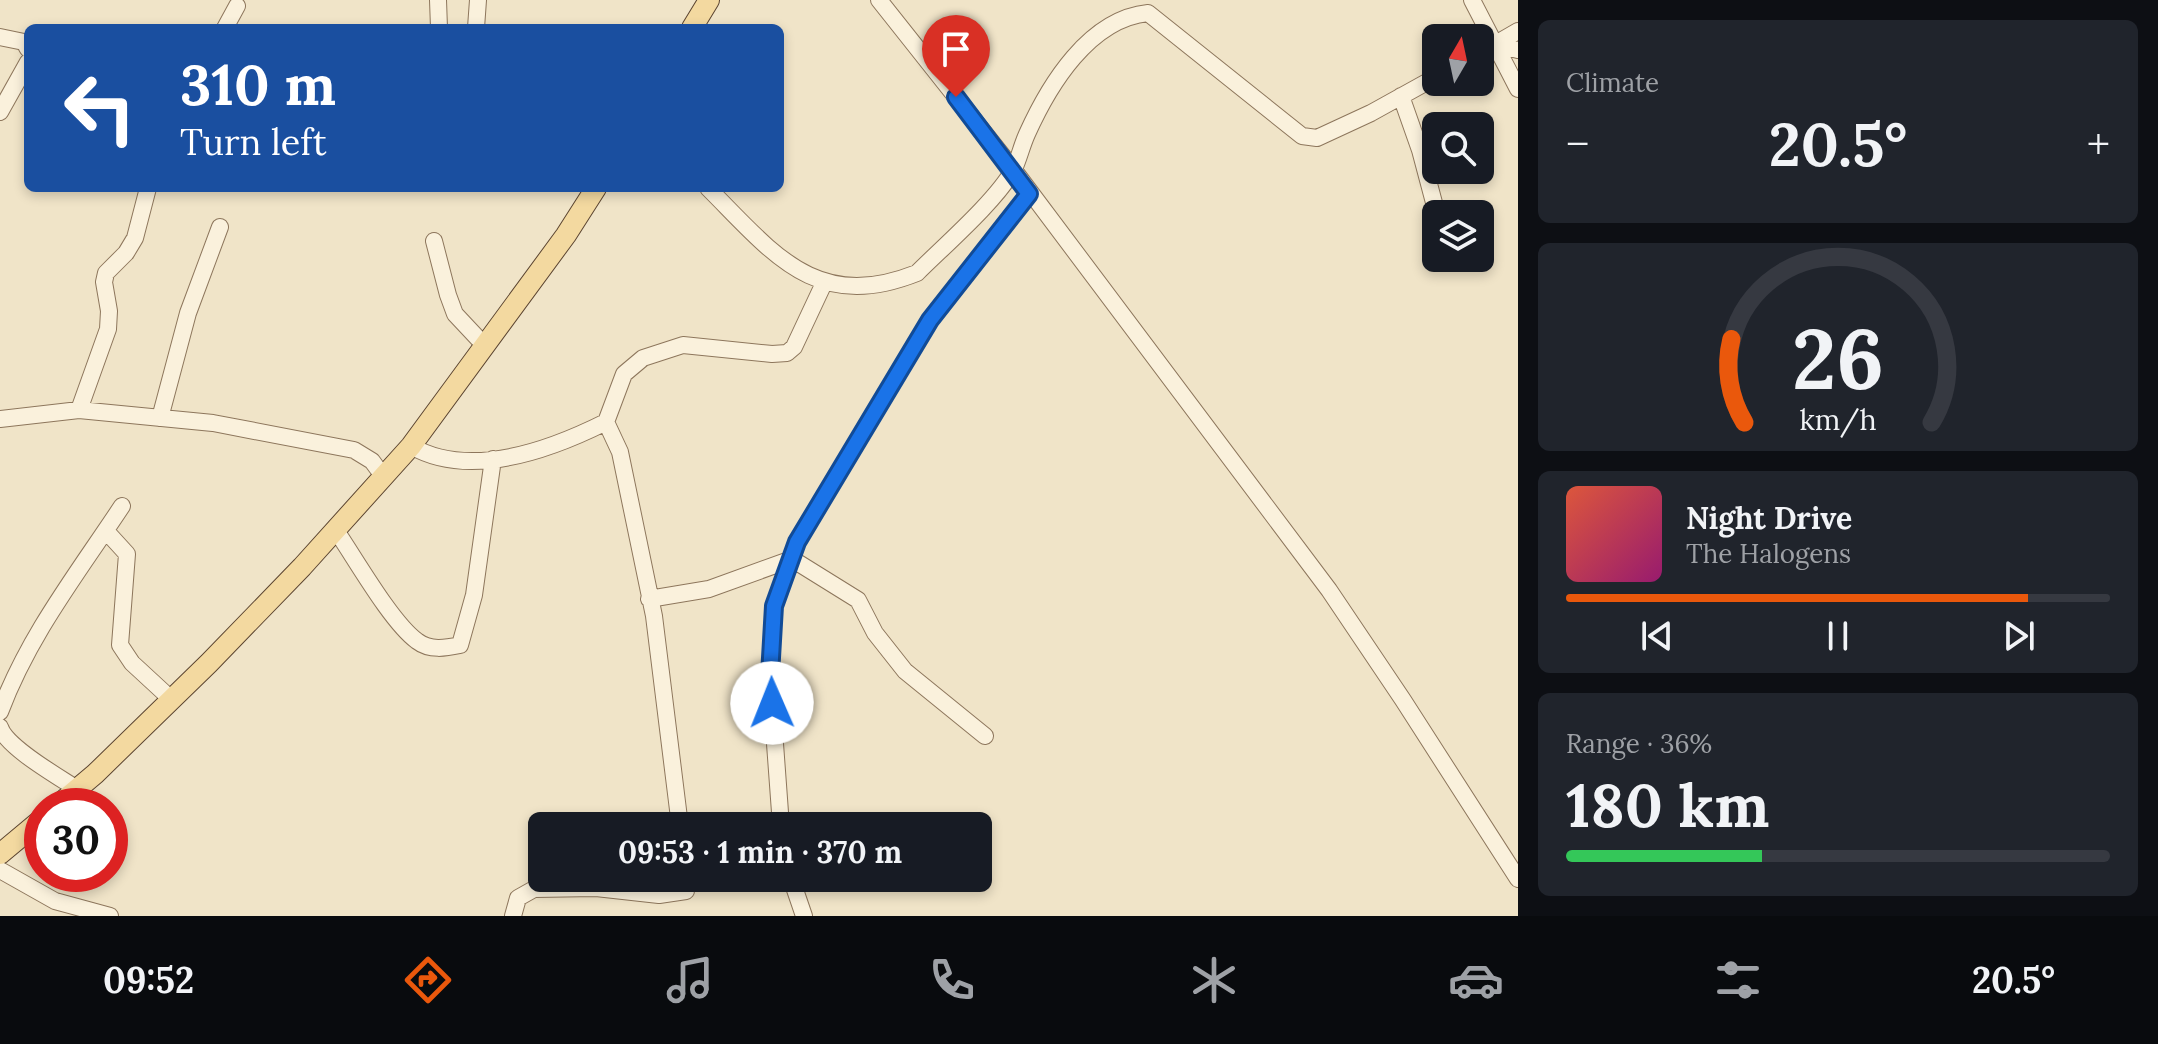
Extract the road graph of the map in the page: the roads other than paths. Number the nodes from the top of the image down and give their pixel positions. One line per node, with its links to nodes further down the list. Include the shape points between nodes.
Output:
1 (438, 0): 9 (street)
2 (478, 0): 10 (street)
3 (709, 0): 11 (main road)
4 (879, 0): 25 (street)
5 (1472, 0): 12 (street)
6 (237, 6): 8 (street)
7 (1152, 6): 23 (street, via 1302,136 1317,138); 25 (street, via 1105,30 1072,58 1047,95)
8 (227, 24)
9 (439, 24)
10 (476, 24)
11 (694, 24)
12 (1480, 24)
13 (1518, 31): 16 (street)
14 (0, 37): 15 (street)
15 (24, 42)
16 (1494, 44)
17 (1494, 48): 18 (street)
18 (1518, 50)
19 (1494, 57): 22 (street)
20 (24, 69): 24 (street)
21 (1422, 85): 23 (street)
22 (1518, 89)
23 (1401, 96): 30 (street)
24 (0, 112)
25 (1013, 169): 29 (street); 33 (street, via 917,273 862,286)
26 (147, 192): 35 (street, via 135,238 106,273 108,329)
27 (593, 192): 34 (main road)
28 (712, 192): 33 (street, via 765,245)
29 (1029, 194): 45 (street, via 930,320 797,542); 58 (street, via 1329,590)
30 (1433, 200)
31 (220, 227): 36 (street, via 188,313)
32 (434, 241): 34 (street, via 455,314)
33 (824, 283): 38 (street, via 787,353 683,345 643,358 624,374)
34 (485, 346): 39 (main road)
35 (79, 410): 36 (street); 37 (street)
36 (160, 418): 41 (street, via 354,450)
37 (0, 419)
38 (606, 422): 40 (street, via 528,453); 46 (street, via 620,452)
39 (411, 446): 40 (street, via 449,460); 41 (main road)
40 (493, 459): 43 (street, via 474,595 460,645 442,649 418,642 391,612)
41 (383, 476): 43 (main road)
42 (122, 506): 44 (street)
43 (335, 529): 47 (main road)
44 (106, 531): 47 (street, via 127,554 120,645); 48 (street, via 37,631)
45 (792, 559): 46 (street, via 709,589); 50 (street, via 858,600 875,633 905,671); 54 (street, via 774,606 771,661)
46 (649, 599): 53 (street)
47 (171, 699): 52 (main road)
48 (0, 712)
49 (0, 727): 51 (street, via 2,735)
50 (985, 736)
51 (76, 788)
52 (78, 788)
53 (678, 812)
54 (780, 812)
55 (24, 834): 56 (main road)
56 (0, 854)
57 (0, 870): 63 (street, via 55,901)
58 (1518, 879)
59 (529, 892): 64 (street, via 518,898)
60 (632, 892): 61 (street)
61 (679, 892)
62 (796, 892): 65 (street)
63 (110, 916)
64 (513, 916)
65 (804, 916)

